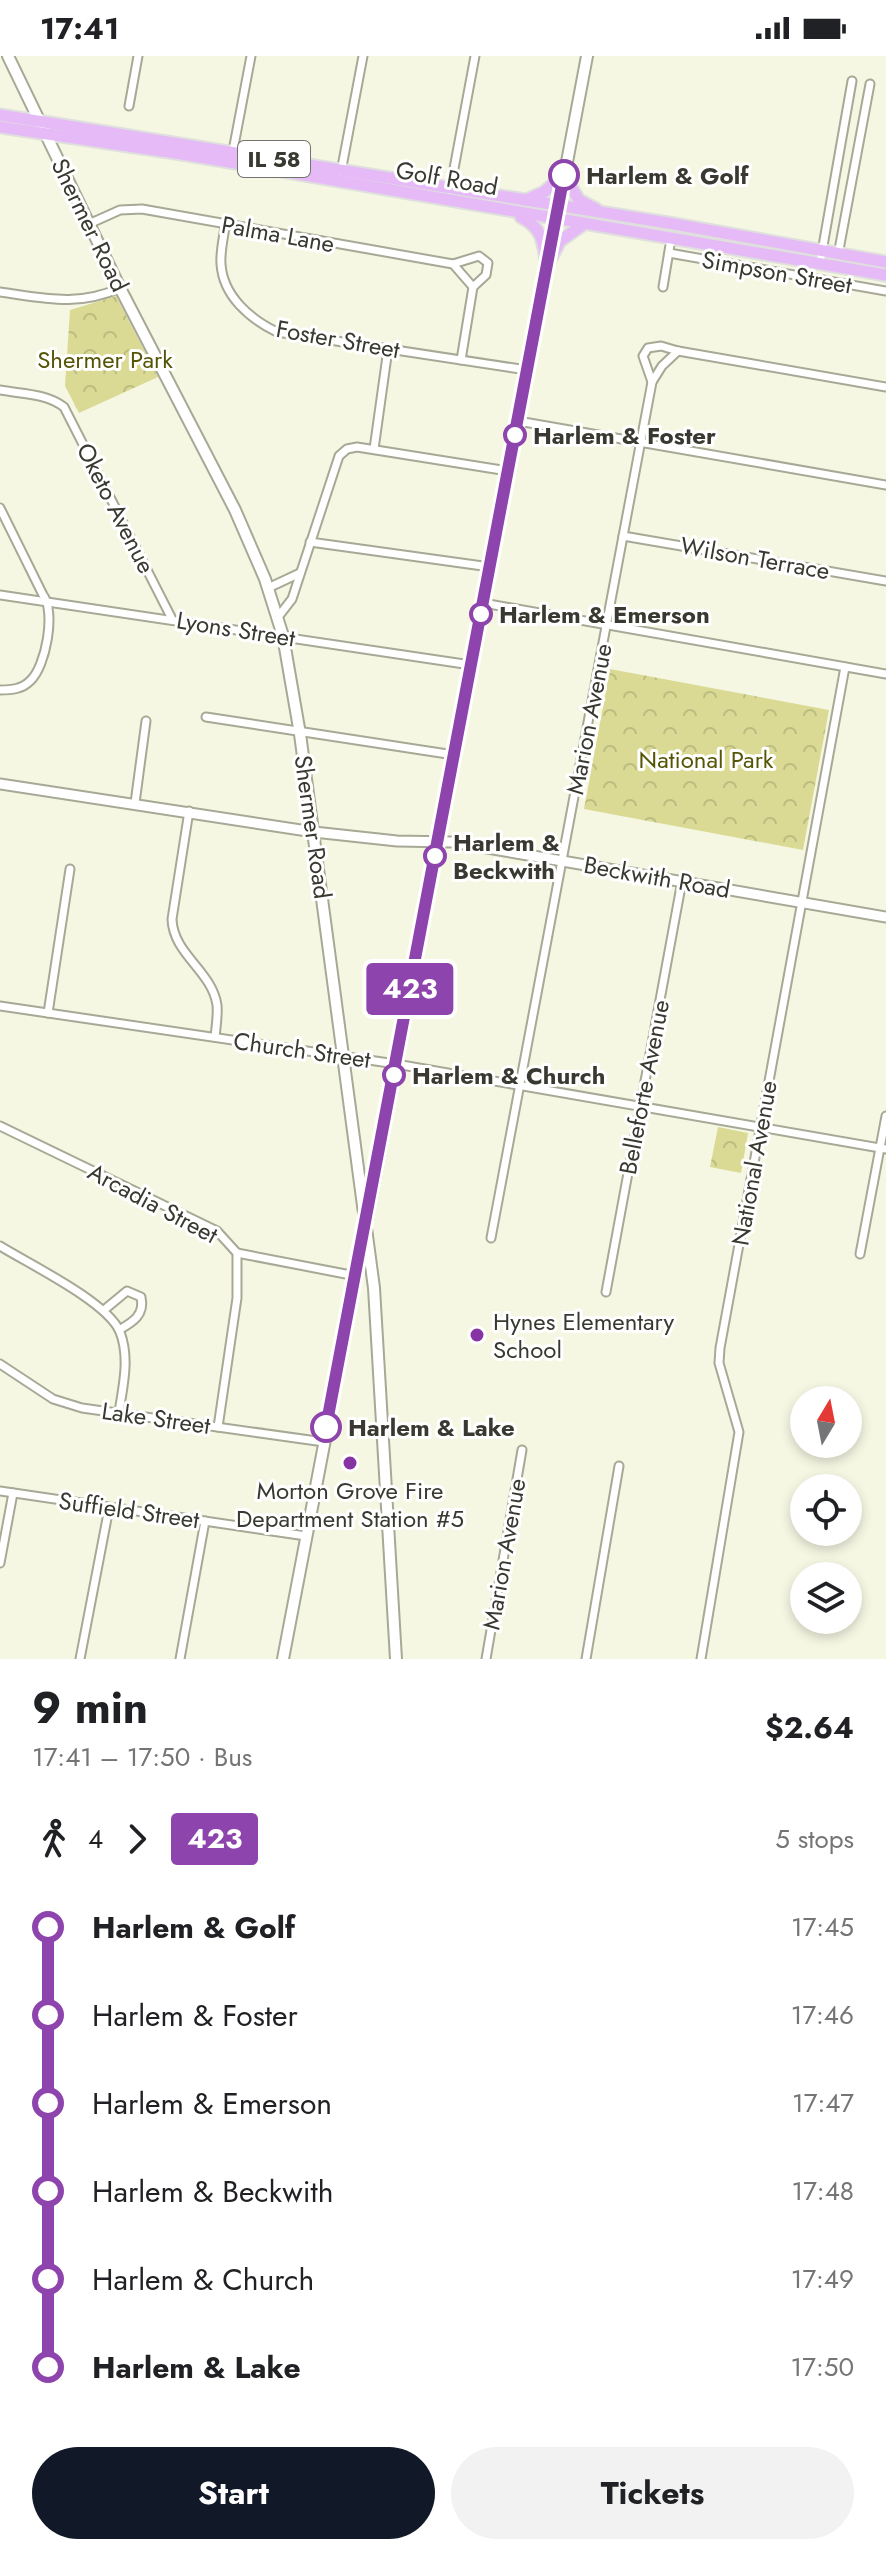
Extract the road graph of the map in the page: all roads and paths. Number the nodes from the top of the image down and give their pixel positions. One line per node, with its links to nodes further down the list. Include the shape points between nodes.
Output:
1 (8, 56): 11 (main road, Shermer Road)
2 (138, 56): 9 (street)
3 (251, 56): 14 (street)
4 (363, 56): 16 (street)
5 (475, 56): 17 (street)
6 (587, 56): 15 (main road)
7 (852, 81): 27 (street)
8 (870, 84): 29 (street)
9 (129, 106)
10 (0, 115): 11 (main road, Golf Road / IL 58)
11 (38, 120): 13 (main road, Shermer Road); 14 (main road, Golf Road / IL 58)
12 (0, 127): 13 (main road, Golf Road / IL 58)
13 (44, 134): 14 (main road, Golf Road / IL 58); 23 (main road, Shermer Road)
14 (232, 157): 16 (main road, Golf Road / IL 58)
15 (564, 175): 18 (main road); 19 (main road); 21 (main road, via 579,200)
16 (340, 176): 17 (main road, Golf Road / IL 58)
17 (449, 194): 18 (main road, Golf Road / IL 58); 20 (main road, Golf Road / IL 58)
18 (525, 200): 19 (main road, Golf Road / IL 58)
19 (559, 206): 21 (main road, Golf Road / IL 58); 22 (main road)
20 (510, 211): 22 (main road, Golf Road / IL 58); 34 (main road, via 533,223 541,234)
21 (604, 213): 27 (main road, Golf Road / IL 58)
22 (556, 219): 24 (main road, Golf Road / IL 58); 34 (main road)
23 (91, 223): 25 (street, Palma Lane, via 131,208); 38 (main road, Shermer Road)
24 (584, 224): 26 (main road, Golf Road / IL 58); 34 (main road, via 560,241)
25 (225, 225): 32 (street, Palma Lane); 41 (street, Foster Street, via 221,265 228,287 256,322 277,332)
26 (671, 239): 28 (street, Simpson Street); 31 (main road, Golf Road / IL 58)
27 (822, 250): 29 (main road, Golf Road / IL 58); 31 (street)
28 (669, 253): 37 (street, Simpson Street); 39 (street, Simpson Street)
29 (838, 253): 30 (main road, Golf Road / IL 58); 33 (street)
30 (886, 262)
31 (820, 263): 33 (main road, Golf Road / IL 58)
32 (453, 264): 36 (street); 36 (street, Palma Lane, via 479,256 488,263 486,275)
33 (836, 266): 35 (main road, Golf Road / IL 58)
34 (547, 267): 44 (main road)
35 (886, 275)
36 (473, 287): 43 (street)
37 (663, 287)
38 (120, 288): 40 (street, via 72,301); 59 (main road, Shermer Road, via 210,458)
39 (886, 291)
40 (0, 292)
41 (388, 349): 43 (street, Foster Street); 50 (street)
42 (678, 351): 45 (street, Marion Avenue); 45 (street, via 648,348 643,356); 46 (street)
43 (461, 360): 44 (street, Foster Street)
44 (527, 370): 48 (main road)
45 (652, 382): 49 (street, Marion Avenue)
46 (886, 387)
47 (0, 390): 64 (street, Oketo Avenue, via 56,400 70,417)
48 (518, 421): 49 (street); 51 (main road)
49 (641, 444): 52 (street); 54 (street, Marion Avenue)
50 (374, 449): 51 (street); 55 (street, via 347,449 339,456)
51 (508, 471): 56 (main road)
52 (886, 485)
53 (0, 508): 61 (street)
54 (623, 536): 58 (street, Wilson Terrace); 65 (street, Marion Avenue)
55 (310, 542): 56 (street); 57 (street)
56 (490, 567): 62 (main road)
57 (300, 573): 59 (street); 63 (street, via 292,599)
58 (886, 581)
59 (268, 588): 63 (main road, Shermer Road)
60 (0, 595): 61 (street, Lyons Street)
61 (49, 603): 64 (street, Lyons Street); 70 (street, via 44,654 31,686)
62 (483, 603): 65 (street); 67 (main road)
63 (278, 617): 66 (main road, Shermer Road)
64 (172, 619): 66 (street, Lyons Street)
65 (607, 625): 68 (street); 80 (street, Marion Avenue)
66 (283, 636): 67 (street, Lyons Street); 73 (main road, Shermer Road)
67 (471, 665): 74 (main road)
68 (845, 667): 69 (street); 83 (street, National Avenue)
69 (886, 674)
70 (0, 690)
71 (206, 717): 73 (street)
72 (146, 721): 76 (street)
73 (300, 734): 74 (street); 78 (main road, Shermer Road)
74 (454, 755): 79 (main road)
75 (0, 784): 76 (street, Beckwith Road)
76 (135, 803): 77 (street, Beckwith Road)
77 (189, 811): 78 (street, Beckwith Road); 87 (street, via 172,932 217,1003)
78 (314, 832): 79 (street, Beckwith Road); 88 (main road, Shermer Road)
79 (438, 841): 80 (street, Beckwith Road); 89 (main road)
80 (562, 861): 82 (street, Beckwith Road); 90 (street, Marion Avenue)
81 (70, 869): 86 (street)
82 (682, 881): 83 (street, Beckwith Road); 91 (street, Belleforte Avenue)
83 (802, 902): 84 (street, Beckwith Road); 94 (street, National Avenue)
84 (886, 917)
85 (0, 1006): 86 (street, Church Street)
86 (48, 1013): 87 (street, Church Street)
87 (215, 1037): 88 (street, Church Street)
88 (343, 1056): 89 (street, Church Street); 96 (main road, Shermer Road)
89 (396, 1064): 90 (street, Church Street); 96 (main road)
90 (520, 1085): 91 (street, Church Street); 97 (street, Marion Avenue)
91 (640, 1106): 94 (street, Church Street); 102 (street, Belleforte Avenue)
92 (886, 1116): 95 (street)
93 (0, 1126): 99 (street, Arcadia Street, via 217,1231)
94 (760, 1127): 95 (street, Church Street); 123 (street, National Avenue, via 720,1348 719,1363 739,1432)
95 (883, 1148): 100 (street)
96 (365, 1232): 101 (main road); 120 (main road, Shermer Road, via 374,1288)
97 (491, 1238)
98 (0, 1246): 103 (street)
99 (237, 1253): 101 (street, Arcadia Street); 107 (street, via 237,1298)
100 (860, 1254)
101 (356, 1276): 108 (main road)
102 (606, 1292)
103 (104, 1310): 104 (street); 104 (street, via 127,1291 141,1297 140,1314)
104 (119, 1330): 106 (street, via 126,1367)
105 (0, 1364): 106 (street, Lake Street, via 53,1399)
106 (119, 1412): 107 (street, Lake Street)
107 (218, 1427): 108 (street, Lake Street)
108 (324, 1442): 115 (main road)
109 (522, 1450): 121 (street, Marion Avenue)
110 (619, 1466): 122 (street)
111 (0, 1491): 112 (street, Suffield Street)
112 (13, 1493): 113 (street, Suffield Street); 116 (street)
113 (109, 1508): 114 (street, Suffield Street); 117 (street)
114 (205, 1521): 115 (street, Suffield Street); 118 (street)
115 (306, 1536): 119 (main road)
116 (0, 1563)
117 (80, 1659)
118 (180, 1659)
119 (283, 1659)
120 (396, 1659)
121 (486, 1659)
122 (586, 1659)
123 (701, 1659)

